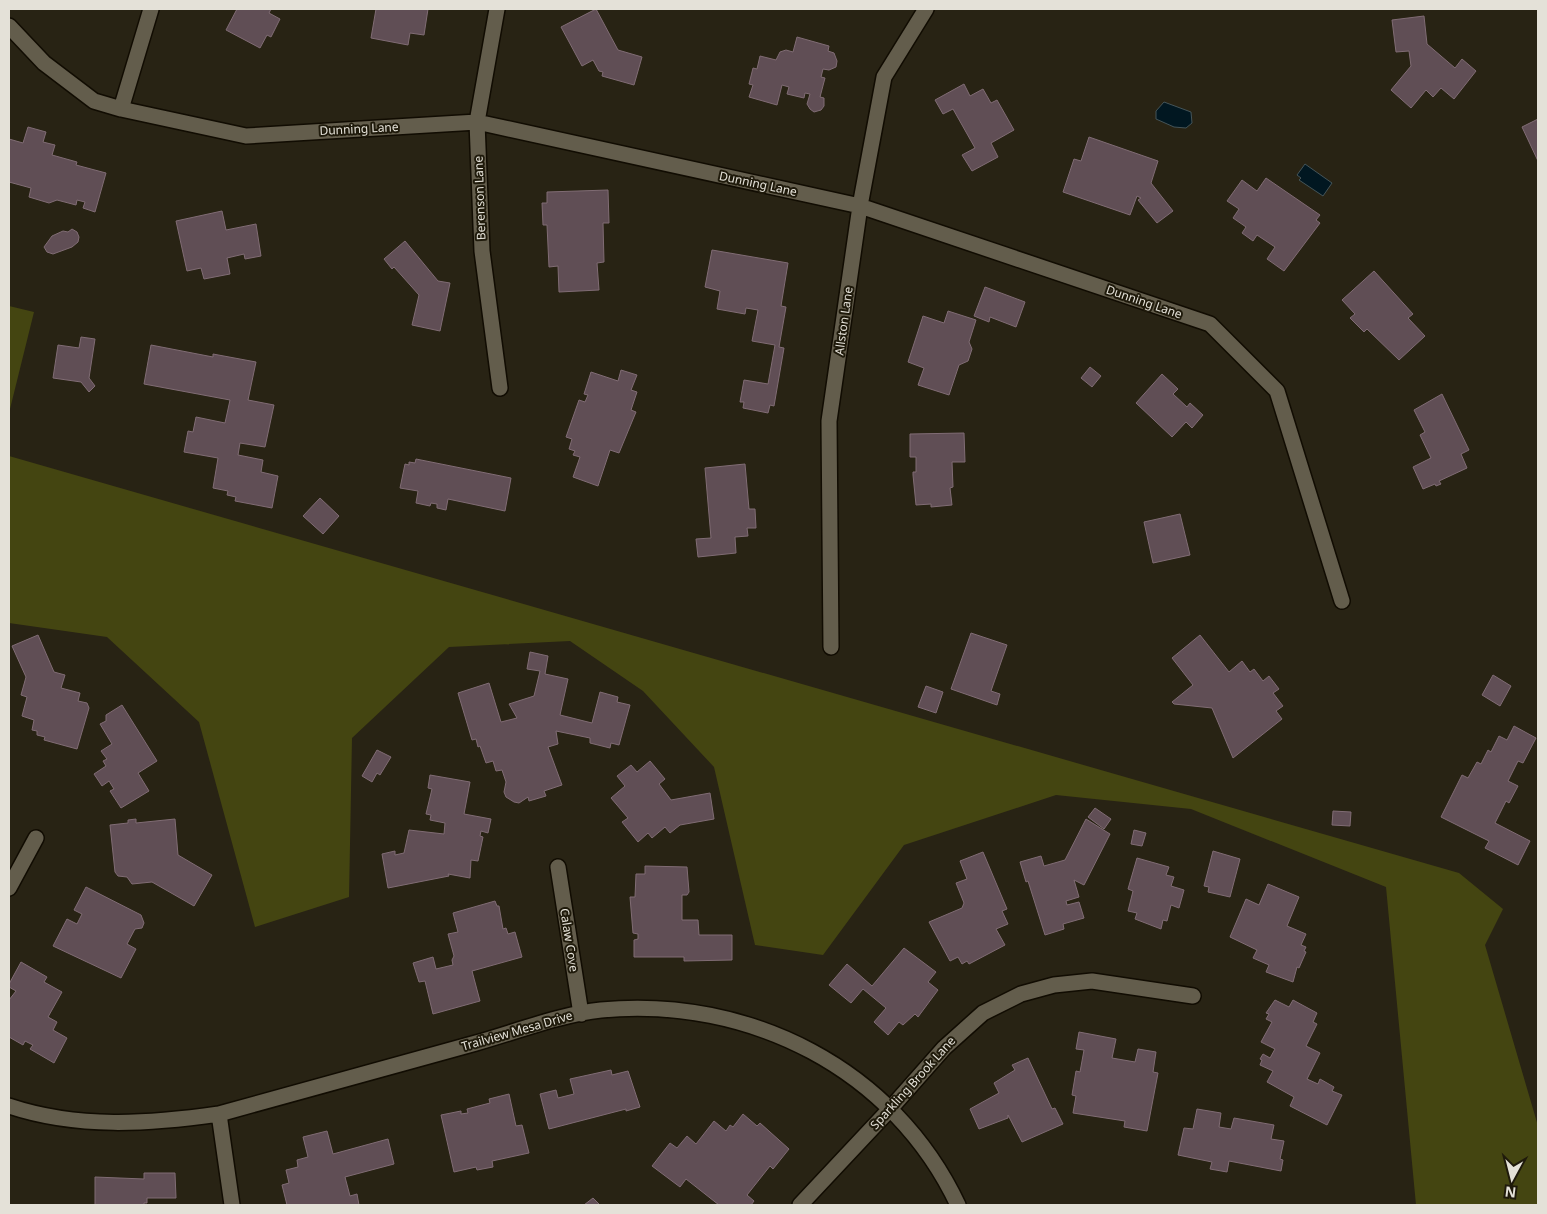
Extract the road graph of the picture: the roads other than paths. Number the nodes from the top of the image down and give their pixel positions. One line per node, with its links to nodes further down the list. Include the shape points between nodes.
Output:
1 (151, 9): 5 (street)
2 (497, 9): 6 (street, Berenson Lane)
3 (926, 9): 7 (street, Allston Lane, via 884,77)
4 (9, 26): 5 (street, Dunning Lane, via 44,63 94,101)
5 (121, 109): 6 (street, Dunning Lane, via 246,136)
6 (477, 122): 7 (street, Dunning Lane); 8 (street, Berenson Lane, via 482,251)
7 (860, 206): 9 (street, Dunning Lane, via 1210,324 1277,391); 10 (street, Allston Lane, via 829,422)
8 (500, 388)
9 (1342, 601)
10 (831, 647)
11 (36, 838): 13 (street)
12 (558, 867): 15 (street, Calaw Cove)
13 (9, 888)
14 (1193, 996): 17 (street, Sparkling Brook Lane, via 1092,981 1054,985 1020,994 983,1013 961,1030)
15 (581, 1014): 17 (street, Trailview Mesa Drive, via 643,1007 723,1017 765,1029 822,1056); 18 (street, Trailview Mesa Drive)
16 (9, 1106): 18 (street, Trailview Mesa Drive, via 62,1119 122,1124)
17 (891, 1108): 20 (street, Sparkling Brook Lane); 21 (street, Trailview Mesa Drive, via 924,1148)
18 (219, 1114): 19 (street)
19 (232, 1205)
20 (800, 1205)
21 (958, 1205)

